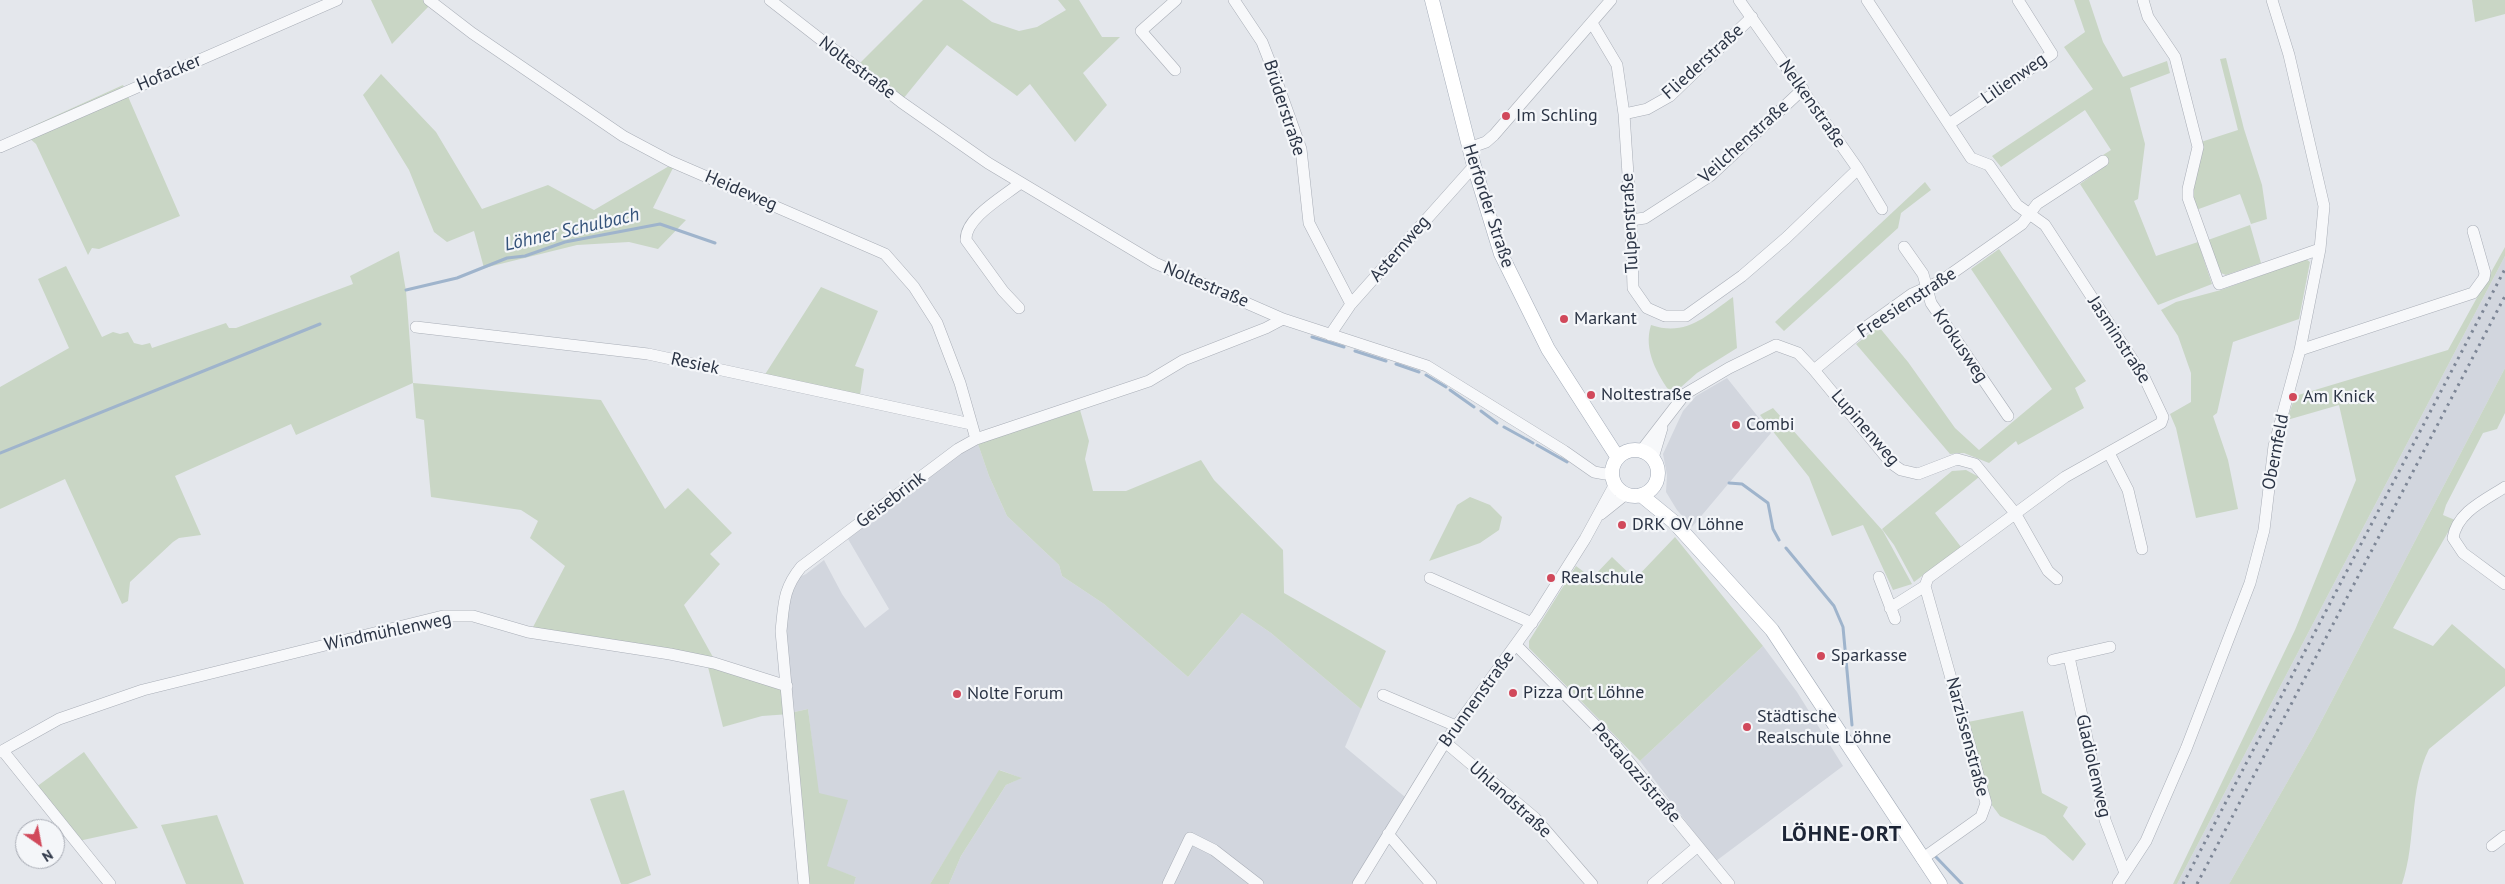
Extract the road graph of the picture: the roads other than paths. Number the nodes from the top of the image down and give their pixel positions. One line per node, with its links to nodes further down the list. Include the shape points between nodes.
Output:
1 (337, 0): 19 (street, Hofacker)
2 (429, 0): 40 (street, Heideweg, via 623,136 670,161 885,254 914,287 937,323 960,383)
3 (770, 0): 24 (street, Noltestraße, via 901,102)
4 (1176, 0): 15 (street, via 1142,31)
5 (1234, 0): 32 (street, Brüderstraße, via 1262,42 1272,65 1301,149 1309,223)
6 (1432, 0): 20 (main road, Herforder Straße)
7 (1611, 0): 14 (street)
8 (1739, 0): 13 (street, Nelkenstraße)
9 (1867, 0): 18 (street, Jasminstraße)
10 (2018, 0): 18 (street, Lilienweg, via 2052,54)
11 (2143, 0): 30 (street, via 2148,17 2175,57 2198,147 2188,198 2219,284)
12 (2272, 0): 30 (street, Obernfeld, via 2289,55 2324,206)
13 (1752, 17): 16 (street, Nelkenstraße); 17 (street, Fliederstraße, via 1670,96 1647,109)
14 (1592, 23): 17 (street, Tulpenstraße, via 1617,65); 20 (street, via 1494,135 1486,142)
15 (1175, 70)
16 (1803, 89): 23 (street, Nelkenstraße); 27 (street, Veilchenstraße, via 1710,176 1646,218)
17 (1624, 114): 27 (street, Tulpenstraße)
18 (1949, 124): 26 (street, Jasminstraße, via 1971,158 1989,165 2017,205)
19 (0, 147)
20 (1469, 148): 22 (main road, Herforder Straße)
21 (2103, 161): 26 (street, via 2037,204)
22 (1474, 166): 32 (street, Asternweg); 43 (main road, Herforder Straße, via 1501,254 1548,349 1596,423)
23 (1858, 169): 25 (street, Nelkenstraße); 27 (street, Tulpenstraße, via 1742,276 1686,316 1665,316 1647,308 1633,288)
24 (1020, 184): 33 (street, via 971,222 966,231 966,240); 34 (street, Noltestraße, via 1155,262)
25 (1882, 209)
26 (2029, 214): 31 (street, Freesienstraße, via 2022,224); 42 (street, Jasminstraße, via 2044,225 2145,379 2163,417 2161,423)
27 (1631, 220)
28 (2473, 231): 37 (street, via 2485,273 2473,293)
29 (1904, 247): 31 (street, Krokusweg, via 1923,274)
30 (2320, 249): 37 (street, Obernfeld)
31 (1927, 289): 38 (street, Freesienstraße, via 1912,294); 39 (street, Krokusweg, via 1931,302)
32 (1351, 304): 36 (street, Asternweg)
33 (1019, 308)
34 (1283, 319): 36 (street, Noltestraße); 41 (street, Geisebrink, via 1184,360 1149,381)
35 (416, 327): 40 (street, Resiek, via 648,354)
36 (1330, 335): 44 (street, Noltestraße, via 1427,366 1564,450 1589,469)
37 (2300, 350): 75 (street, Obernfeld, via 2274,446 2264,530 2250,583 2146,842)
38 (1814, 370): 43 (street, via 1798,353 1776,345 1685,394); 49 (street, Lupinenweg, via 1891,463 1901,470 1918,474 1957,459 1967,460 1987,476)
39 (2008, 416)
40 (970, 424): 41 (street, Heideweg)
41 (976, 439): 65 (street, Geisebrink, via 958,449 801,567 791,580 784,596 781,631)
42 (2108, 453): 49 (street, Jasminstraße, via 2065,477); 52 (street, via 2128,490)
43 (1635, 455): 44 (main road); 45 (main road, via 1658,474)
44 (1613, 477): 47 (main road); 50 (street, Brunnenstraße)
45 (1654, 485): 48 (main road); 51 (main road)
46 (2505, 487): 57 (street, via 2472,507 2460,520 2453,538 2463,552)
47 (1626, 494): 48 (main road); 50 (street, Brunnenstraße)
48 (1641, 495): 51 (main road)
49 (2015, 512): 55 (street, via 2048,571); 56 (street, Jasminstraße)
50 (1598, 517): 60 (street, Brunnenstraße)
51 (1670, 518): 74 (main road, via 1772,630)
52 (2142, 549)
53 (1878, 577): 58 (street)
54 (1430, 578): 60 (street)
55 (2057, 579)
56 (1926, 582): 58 (street); 74 (street, Narzissenstraße, via 1986,803 1981,817)
57 (2505, 584)
58 (1890, 608): 59 (street)
59 (1895, 620)
60 (1532, 623): 61 (street, Brunnenstraße)
61 (1516, 645): 67 (street, Brunnenstraße); 72 (street, Pestalozzistraße, via 1616,746)
62 (2110, 647): 63 (street)
63 (2069, 657): 64 (street); 75 (street, Gladiolenweg, via 2105,820)
64 (2053, 660)
65 (787, 686): 69 (street, Windmühlenweg, via 714,663 670,654 528,632 473,616 444,616 143,690 59,719); 77 (street, Geisebrink)
66 (1383, 694): 67 (street)
67 (1456, 726): 68 (street, Brunnenstraße)
68 (1445, 742): 70 (street, Brunnenstraße); 82 (street, Uhlandstraße, via 1535,818)
69 (1, 752): 76 (street)
70 (1388, 834): 80 (street, Brunnenstraße); 81 (street)
71 (2505, 836): 73 (street)
72 (1698, 846): 83 (street); 84 (street, Pestalozzistraße)
73 (2492, 846)
74 (1922, 859): 85 (main road)
75 (2125, 873): 86 (street, Obernfeld)
76 (110, 884)
77 (804, 884)
78 (1168, 884): 79 (street, via 1190,838 1214,850)
79 (1258, 884)
80 (1358, 884)
81 (1431, 884)
82 (1592, 884)
83 (1653, 884)
84 (1729, 884)
85 (1940, 884)
86 (2118, 884)

